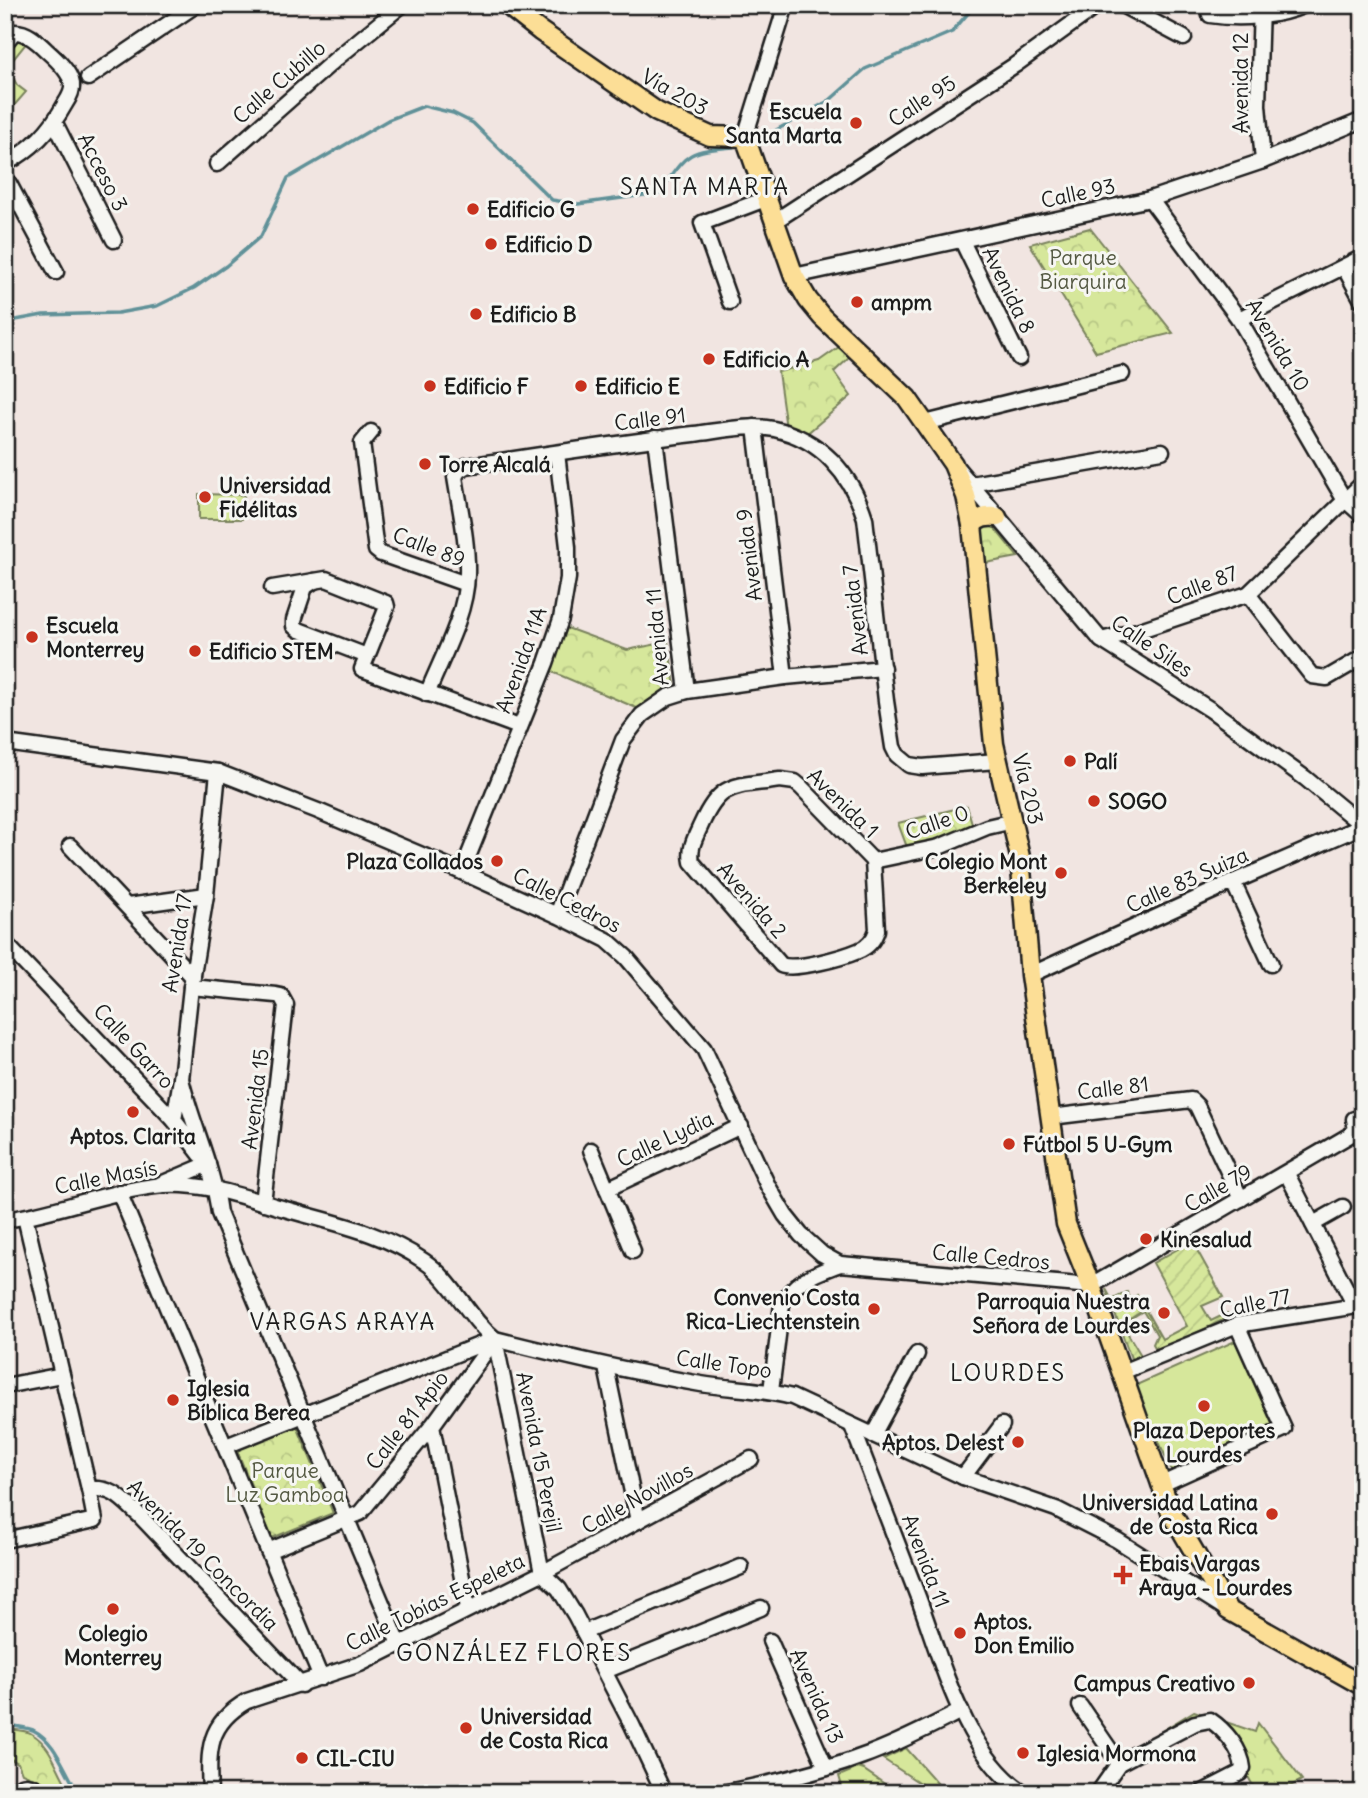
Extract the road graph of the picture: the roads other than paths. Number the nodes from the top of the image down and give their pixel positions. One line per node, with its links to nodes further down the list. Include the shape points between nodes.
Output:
1 (196, 5): 12 (street)
2 (402, 5): 18 (street, Calle Cubillo)
3 (507, 5): 15 (main road, Vía 203, via 657,112 710,136)
4 (786, 5): 15 (street)
5 (1122, 5): 10 (street)
6 (1305, 5): 8 (street, via 1295,10)
7 (1090, 7): 22 (street, Calle 95, via 1005,71)
8 (1261, 11): 9 (street); 16 (street, Avenida 12, via 1258,105)
9 (1210, 15)
10 (1184, 38)
11 (5, 43): 14 (street, via 14,32 24,33 67,73 73,85 71,94)
12 (88, 78)
13 (1363, 120): 16 (street, Calle 93)
14 (55, 123): 17 (street, via 35,144); 23 (street, Acceso 3)
15 (745, 137): 20 (main road, Vía 203)
16 (1263, 160): 21 (street, Calle 93)
17 (5, 164)
18 (217, 164)
19 (5, 176): 27 (street)
20 (768, 198): 22 (main road, Vía 203); 29 (street, via 702,223)
21 (1150, 199): 24 (street, Calle 93); 31 (street, Avenida 10)
22 (775, 220): 28 (main road, Vía 203)
23 (114, 240)
24 (962, 241): 28 (street, Calle 93); 32 (street, Avenida 8)
25 (1363, 257): 26 (street)
26 (1344, 267): 30 (street); 31 (street)
27 (55, 272)
28 (794, 276): 34 (main road, Vía 203, via 822,317 899,387)
29 (730, 302)
30 (1363, 302)
31 (1239, 319): 44 (street, Avenida 10)
32 (1019, 358)
33 (1122, 374): 34 (street)
34 (925, 423): 40 (main road, Vía 203)
35 (755, 427): 37 (street, Calle 91); 41 (street, Calle 91, via 774,429 817,446); 56 (street, Avenida 9)
36 (371, 432): 49 (street, Calle 89, via 362,443 376,550)
37 (655, 438): 39 (street, Calle 91); 57 (street, Avenida 11)
38 (1162, 451): 43 (street)
39 (557, 453): 49 (street, Calle 91, via 458,471); 59 (street, Avenida 11A, via 568,578 561,619)
40 (953, 464): 43 (street, Calle Siles); 47 (main road, Vía 203)
41 (838, 466): 55 (street, Avenida 7, via 852,485 865,518)
42 (1363, 483): 44 (street, Calle 87)
43 (971, 484): 46 (street, Calle Siles)
44 (1344, 499): 45 (street, Avenida 10); 51 (street, Calle 87)
45 (1363, 516)
46 (998, 517): 47 (main road, via 984,517); 52 (street, Calle Siles)
47 (972, 526): 61 (main road, Vía 203)
48 (314, 581): 50 (street); 54 (street, via 305,587 294,626); 54 (street, via 326,579 386,603)
49 (466, 584): 58 (street, via 458,618)
50 (272, 588)
51 (1248, 594): 52 (street, Calle 87); 53 (street, via 1317,678 1336,675)
52 (1101, 640): 64 (street, Calle Siles, via 1212,710)
53 (1363, 657)
54 (365, 663): 58 (street)
55 (883, 668): 56 (street); 61 (street, Avenida 7, via 893,747 909,765)
56 (785, 677): 57 (street)
57 (687, 691): 72 (street, Avenida 11, via 668,697 642,715 623,740)
58 (427, 694): 59 (street)
59 (519, 727): 68 (street, Avenida 11A)
60 (5, 743): 62 (street, Calle Cedros)
61 (997, 761): 63 (main road, Vía 203)
62 (218, 772): 68 (street, Calle Cedros); 70 (street, Avenida 17)
63 (1013, 821): 67 (street, Calle 0, via 940,847); 76 (main road, Vía 203)
64 (1363, 826): 69 (street, Calle 83 Suiza)
65 (71, 846): 71 (street)
66 (691, 857): 67 (street, Avenida 1, via 690,849 718,795 731,788 787,780 801,787); 73 (street, Avenida 2, via 781,965 859,950)
67 (873, 861): 73 (street, Avenida 1)
68 (462, 872): 72 (street, Calle Cedros)
69 (1233, 882): 75 (street); 76 (street, Calle 83 Suiza)
70 (206, 895): 71 (street); 77 (street, Avenida 17)
71 (128, 906): 77 (street)
72 (557, 915): 82 (street, Calle Cedros, via 607,940 641,974 704,1049)
73 (874, 940)
74 (5, 943): 81 (street, Calle Garro)
75 (1270, 964)
76 (1030, 975): 79 (main road, Vía 203)
77 (192, 982): 78 (street, Avenida 17); 91 (street, Avenida 15, via 281,996 285,1001)
78 (181, 1079): 81 (street, Avenida 17); 84 (street)
79 (1051, 1117): 90 (street, Calle 81, via 1191,1100); 98 (main road, Vía 203, via 1066,1224)
80 (1354, 1119): 85 (street, Calle 79, via 1356,1129 1350,1135)
81 (174, 1120): 84 (street, Calle Garro)
82 (741, 1126): 88 (street, Calle Lydia); 97 (street, Calle Cedros, via 785,1215 821,1254)
83 (591, 1150): 88 (street)
84 (208, 1164): 86 (street); 87 (street, Calle Garro)
85 (1287, 1174): 90 (street, Calle 79); 95 (street)
86 (158, 1185): 87 (street, Calle Masís); 89 (street, Calle Masís)
87 (216, 1188): 91 (street); 108 (street, Calle Garro, via 219,1213)
88 (607, 1189): 96 (street)
89 (119, 1192): 93 (street, Calle Masís); 113 (street)
90 (1241, 1199): 98 (street, Calle 79)
91 (263, 1203): 101 (street, via 377,1235 400,1246 426,1262 453,1288)
92 (1343, 1207): 95 (street)
93 (25, 1217): 94 (street, Calle Masís); 105 (street)
94 (5, 1220)
95 (1314, 1224): 99 (street)
96 (633, 1251)
97 (840, 1264): 98 (street, Calle Cedros); 107 (street, via 808,1277 786,1295)
98 (1091, 1286): 104 (main road, Vía 203)
99 (1359, 1306): 100 (street, Calle 77)
100 (1237, 1325): 104 (street, Calle 77); 116 (street, via 1284,1429)
101 (495, 1339): 103 (street, Calle Topo); 108 (street); 110 (street, Calle 81 Apio); 123 (street, Avenida 15 Perejil)
102 (917, 1354): 112 (street)
103 (606, 1367): 107 (street, Calle Topo); 119 (street)
104 (1122, 1372): 116 (main road, Vía 203)
105 (62, 1375): 106 (street); 117 (street)
106 (5, 1386)
107 (771, 1391): 111 (street, Calle Topo)
108 (305, 1415): 113 (street); 118 (street, Calle Garro)
109 (1002, 1425): 115 (street)
110 (432, 1426): 118 (street, Calle 81 Apio, via 360,1513); 124 (street)
111 (852, 1426): 112 (street, Calle Topo); 135 (street, Avenida 11)
112 (873, 1435): 115 (street, Calle Topo)
113 (226, 1446): 121 (street)
114 (751, 1460): 119 (street, Calle Novillos)
115 (963, 1477): 126 (street, Calle Topo, via 1056,1509)
116 (1160, 1485): 126 (main road, Vía 203, via 1182,1534)
117 (89, 1489): 120 (street, via 95,1520); 132 (street, Avenida 19 Concordia, via 104,1488 139,1515)
118 (347, 1519): 121 (street, Calle 81 Apio); 129 (street, Calle Garro)
119 (638, 1521): 123 (street, Calle Novillos)
120 (5, 1540)
121 (268, 1551): 131 (street)
122 (741, 1567): 127 (street)
123 (542, 1573): 124 (street, Calle Tobías Espeleta); 127 (street, Calle Tobías Espeleta, via 559,1589)
124 (468, 1608): 129 (street, Calle Tobías Espeleta)
125 (761, 1608): 130 (street)
126 (1228, 1610): 133 (main road, Vía 203)
127 (584, 1632): 130 (street, Calle Tobías Espeleta)
128 (770, 1641): 137 (street, Avenida 13)
129 (399, 1644): 131 (street, Calle Tobías Espeleta)
130 (605, 1671): 141 (street, Calle Tobías Espeleta)
131 (321, 1678): 132 (street, Calle Tobías Espeleta)
132 (301, 1685): 140 (street, Calle Tobías Espeleta, via 247,1701 225,1715 210,1748)
133 (1363, 1686)
134 (1080, 1706): 136 (street)
135 (961, 1711): 137 (street, via 901,1741); 143 (street, Avenida 11, via 988,1759)
136 (1119, 1763): 144 (street); 145 (street, via 1195,1723 1210,1720 1224,1731 1243,1768)
137 (826, 1768): 142 (street)
138 (11, 1793): 139 (street, via 24,1785)
139 (44, 1793)
140 (210, 1793)
141 (664, 1793)
142 (722, 1793)
143 (1024, 1793)
144 (1098, 1793)
145 (1201, 1793)

